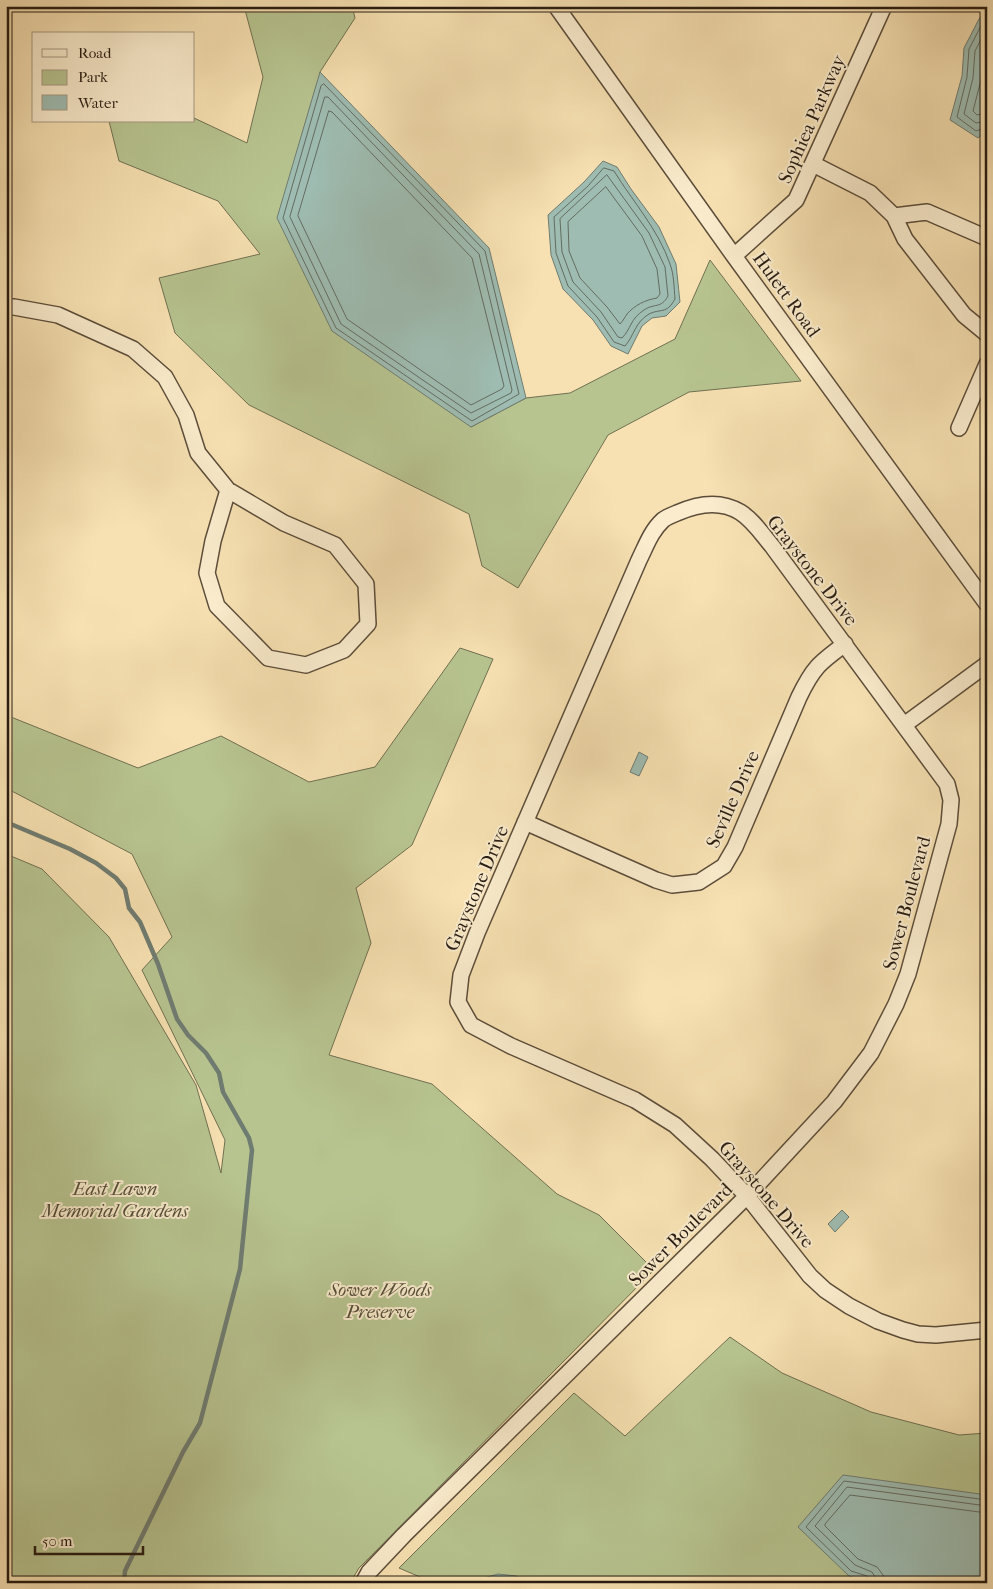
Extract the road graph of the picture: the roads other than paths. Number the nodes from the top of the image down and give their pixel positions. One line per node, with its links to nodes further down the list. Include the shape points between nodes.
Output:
1 (556, 6): 6 (street, Hulett Road)
2 (884, 6): 3 (street, Sophiea Parkway)
3 (812, 164): 4 (street, via 870,193); 6 (street, Sophiea Parkway, via 796,200)
4 (894, 216): 5 (street, via 927,212); 8 (street, via 905,239 964,315)
5 (987, 238)
6 (734, 256): 12 (street, Hulett Road)
7 (6, 307): 11 (street, via 58,315 133,348 164,377 186,415 198,453)
8 (987, 334)
9 (987, 364): 10 (street)
10 (959, 428)
11 (228, 490): 11 (street, via 335,546 366,584 368,624 344,650 306,665 268,658 217,606 207,572)
12 (987, 604)
13 (845, 644): 15 (street, Graystone Drive); 16 (street, Seville Drive, via 820,662 810,674 724,866 699,882 672,885 656,880); 16 (street, Graystone Drive, via 772,546 740,512 726,506 706,504 664,518 653,531 639,560)
14 (987, 664): 15 (street)
15 (904, 725): 17 (street, Sower Boulevard, via 947,784 951,800 948,824 908,974 871,1052 834,1102)
16 (525, 822): 17 (street, Graystone Drive, via 461,975 458,1002 471,1024 511,1046 635,1100 675,1125)
17 (747, 1196): 18 (street, Graystone Drive, via 810,1276 849,1306 918,1334); 19 (street, Sower Boulevard, via 404,1535 369,1572)
18 (987, 1330)
19 (363, 1583)

